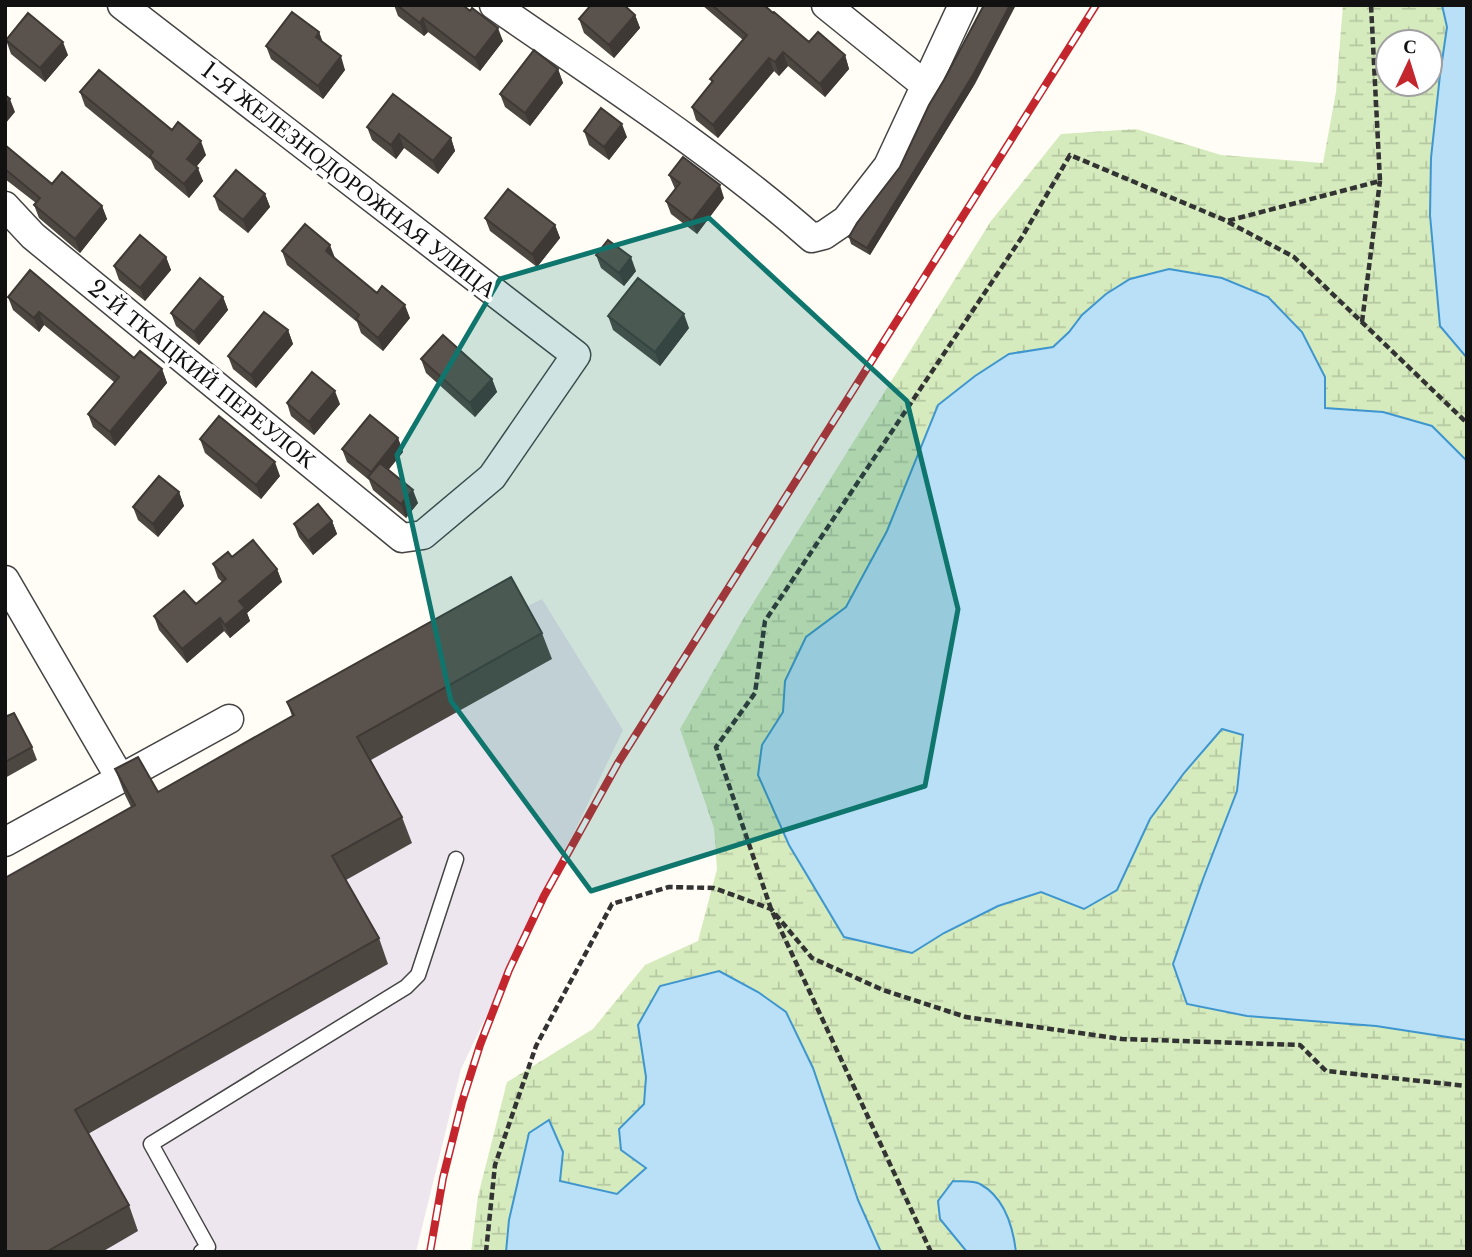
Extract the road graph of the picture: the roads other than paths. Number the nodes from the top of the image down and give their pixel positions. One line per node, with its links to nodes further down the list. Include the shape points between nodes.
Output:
1 (122, 5): 7 (street, 1-Я ЖЕЛЕЗНОДОРОЖНАЯ УЛИЦА, via 576,355 492,477 423,535)
2 (494, 5): 5 (street, via 710,154 812,238 846,220 888,166)
3 (826, 5): 5 (street)
4 (963, 5): 5 (street)
5 (925, 85)
6 (5, 206): 7 (street, 2-Й ТКАЦКИЙ ПЕРЕУЛОК, via 33,236)
7 (402, 538)
8 (5, 580): 10 (street)
9 (229, 719): 10 (street)
10 (120, 778): 11 (street)
11 (5, 842)
12 (456, 859): 13 (lane, via 418,975 406,987 151,1144 208,1247)
13 (201, 1252)

